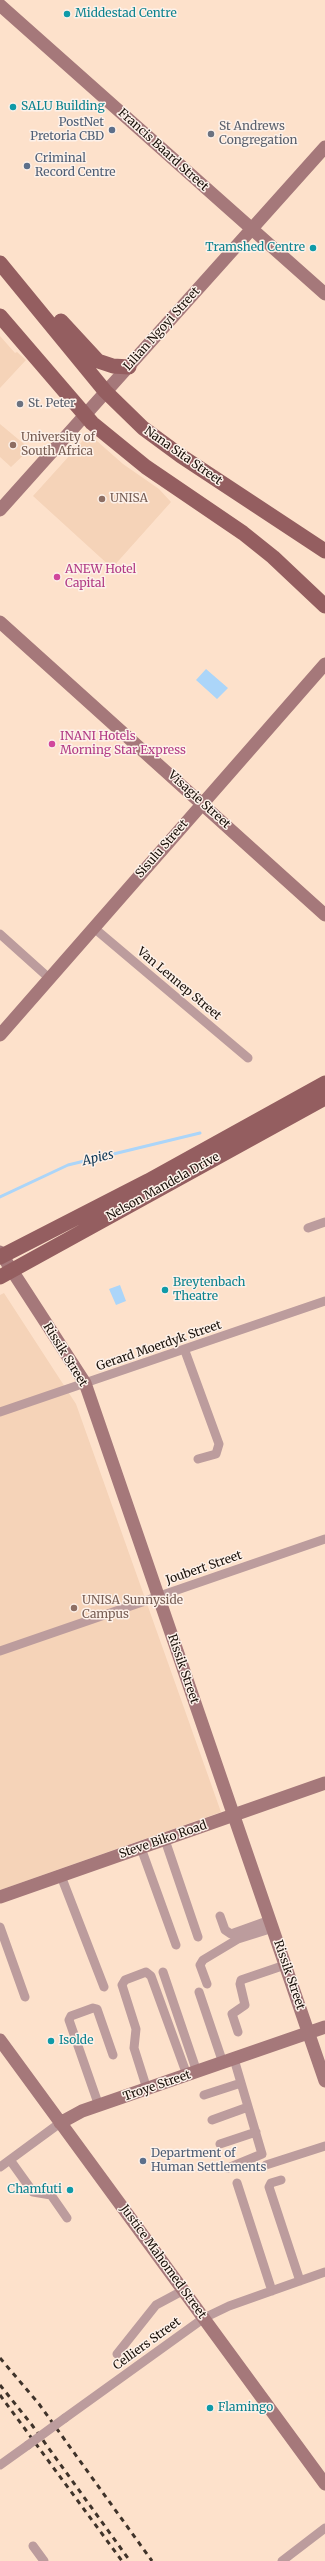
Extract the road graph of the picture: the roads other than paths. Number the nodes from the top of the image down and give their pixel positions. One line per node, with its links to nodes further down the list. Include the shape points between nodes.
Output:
1 (0, 5): 3 (main road, Francis Baard Street)
2 (325, 147): 3 (main road, Lilian Ngoyi Street)
3 (252, 230): 5 (main road, Francis Baard Street); 7 (main road, Lilian Ngoyi Street)
4 (1, 264): 7 (main road, via 47,304 98,361 112,366); 8 (main road, Nana Sita Street)
5 (325, 294)
6 (0, 316): 9 (main road)
7 (129, 366): 8 (main road, Lilian Ngoyi Street)
8 (105, 391): 9 (main road, Lilian Ngoyi Street); 11 (main road, Nana Sita Street, via 159,441)
9 (83, 415): 10 (main road, Lilian Ngoyi Street); 12 (main road, via 146,467 243,533 273,557)
10 (0, 510)
11 (325, 551)
12 (325, 606)
13 (0, 622): 15 (main road, Visagie Street)
14 (325, 664): 15 (main road, Sisulu Street)
15 (203, 802): 16 (main road, Visagie Street); 17 (main road, Sisulu Street)
16 (325, 915)
17 (94, 928): 19 (main road, Sisulu Street); 21 (street, Van Lennep Street)
18 (0, 934): 19 (street)
19 (49, 978): 20 (main road, Sisulu Street)
20 (0, 1035)
21 (248, 1058)
22 (325, 1083): 26 (main road, Nelson Mandela Drive, via 148,1181)
23 (325, 1098): 27 (main road, Nelson Mandela Drive)
24 (325, 1222): 25 (street)
25 (308, 1228)
26 (1, 1255): 27 (main road, Rissik Street)
27 (6, 1274): 30 (main road, Rissik Street)
28 (325, 1301): 29 (street, Gerard Moerdyk Street)
29 (186, 1351): 30 (street, Gerard Moerdyk Street); 32 (street, via 219,1444 216,1454)
30 (85, 1383): 31 (street, Gerard Moerdyk Street); 34 (main road, Rissik Street)
31 (0, 1412)
32 (198, 1459)
33 (325, 1539): 34 (street, Joubert Street)
34 (159, 1597): 35 (street, Joubert Street); 37 (main road, Rissik Street)
35 (0, 1651)
36 (325, 1783): 37 (main road, Steve Biko Road)
37 (233, 1816): 38 (main road, Steve Biko Road); 43 (main road, Rissik Street)
38 (165, 1840): 39 (main road, Steve Biko Road); 45 (street)
39 (140, 1848): 40 (main road, Steve Biko Road); 46 (street)
40 (61, 1876): 41 (main road, Steve Biko Road); 50 (street)
41 (0, 1897)
42 (220, 1916): 43 (street, via 225,1930 231,1934)
43 (271, 1924): 47 (main road, Rissik Street); 49 (street, via 238,1938 201,1962)
44 (0, 1927): 52 (street)
45 (198, 1937)
46 (176, 1945)
47 (286, 1965): 54 (street, via 240,1981 245,2004 232,2014); 55 (main road, Rissik Street)
48 (163, 1972): 59 (street)
49 (207, 1984)
50 (104, 1987)
51 (199, 1992): 58 (street)
52 (25, 1997)
53 (325, 2027): 55 (main road, Troye Street)
54 (238, 2032)
55 (309, 2033): 58 (main road, Troye Street); 60 (main road, Rissik Street)
56 (0, 2040): 67 (main road, Justice Mahomed Street)
57 (113, 2055): 64 (street, via 97,2009 93,2008 71,2016 69,2020)
58 (228, 2061): 59 (main road, Troye Street); 61 (street)
59 (192, 2073): 62 (main road, Troye Street); 62 (street, via 151,1976 146,1972 125,1980 122,1985 136,2029 134,2048)
60 (325, 2081)
61 (241, 2083): 63 (street); 65 (street)
62 (147, 2089): 64 (main road, Troye Street)
63 (204, 2095)
64 (99, 2106): 67 (main road, Troye Street)
65 (248, 2107): 66 (street); 68 (street)
66 (212, 2120)
67 (60, 2123): 71 (street, Troye Street); 80 (main road, Justice Mahomed Street)
68 (256, 2132): 69 (street); 74 (street, via 262,2156)
69 (220, 2144)
70 (325, 2146): 72 (street)
71 (10, 2160): 73 (street, Troye Street); 77 (street, via 33,2192 50,2195)
72 (266, 2165)
73 (0, 2167)
74 (228, 2168)
75 (281, 2180): 79 (street, via 270,2184 269,2187)
76 (237, 2183): 81 (street)
77 (67, 2218)
78 (325, 2272): 79 (street, Celliers Street)
79 (300, 2281): 81 (street, Celliers Street)
80 (184, 2290): 82 (main road, Justice Mahomed Street); 83 (street, via 156,2305)
81 (272, 2290): 82 (street, Celliers Street)
82 (204, 2318): 84 (street, Celliers Street, bridge); 85 (main road, Justice Mahomed Street)
83 (117, 2354)
84 (0, 2465)
85 (325, 2484)
86 (325, 2528): 89 (street)
87 (33, 2546): 88 (street)
88 (44, 2561)
89 (282, 2561)

